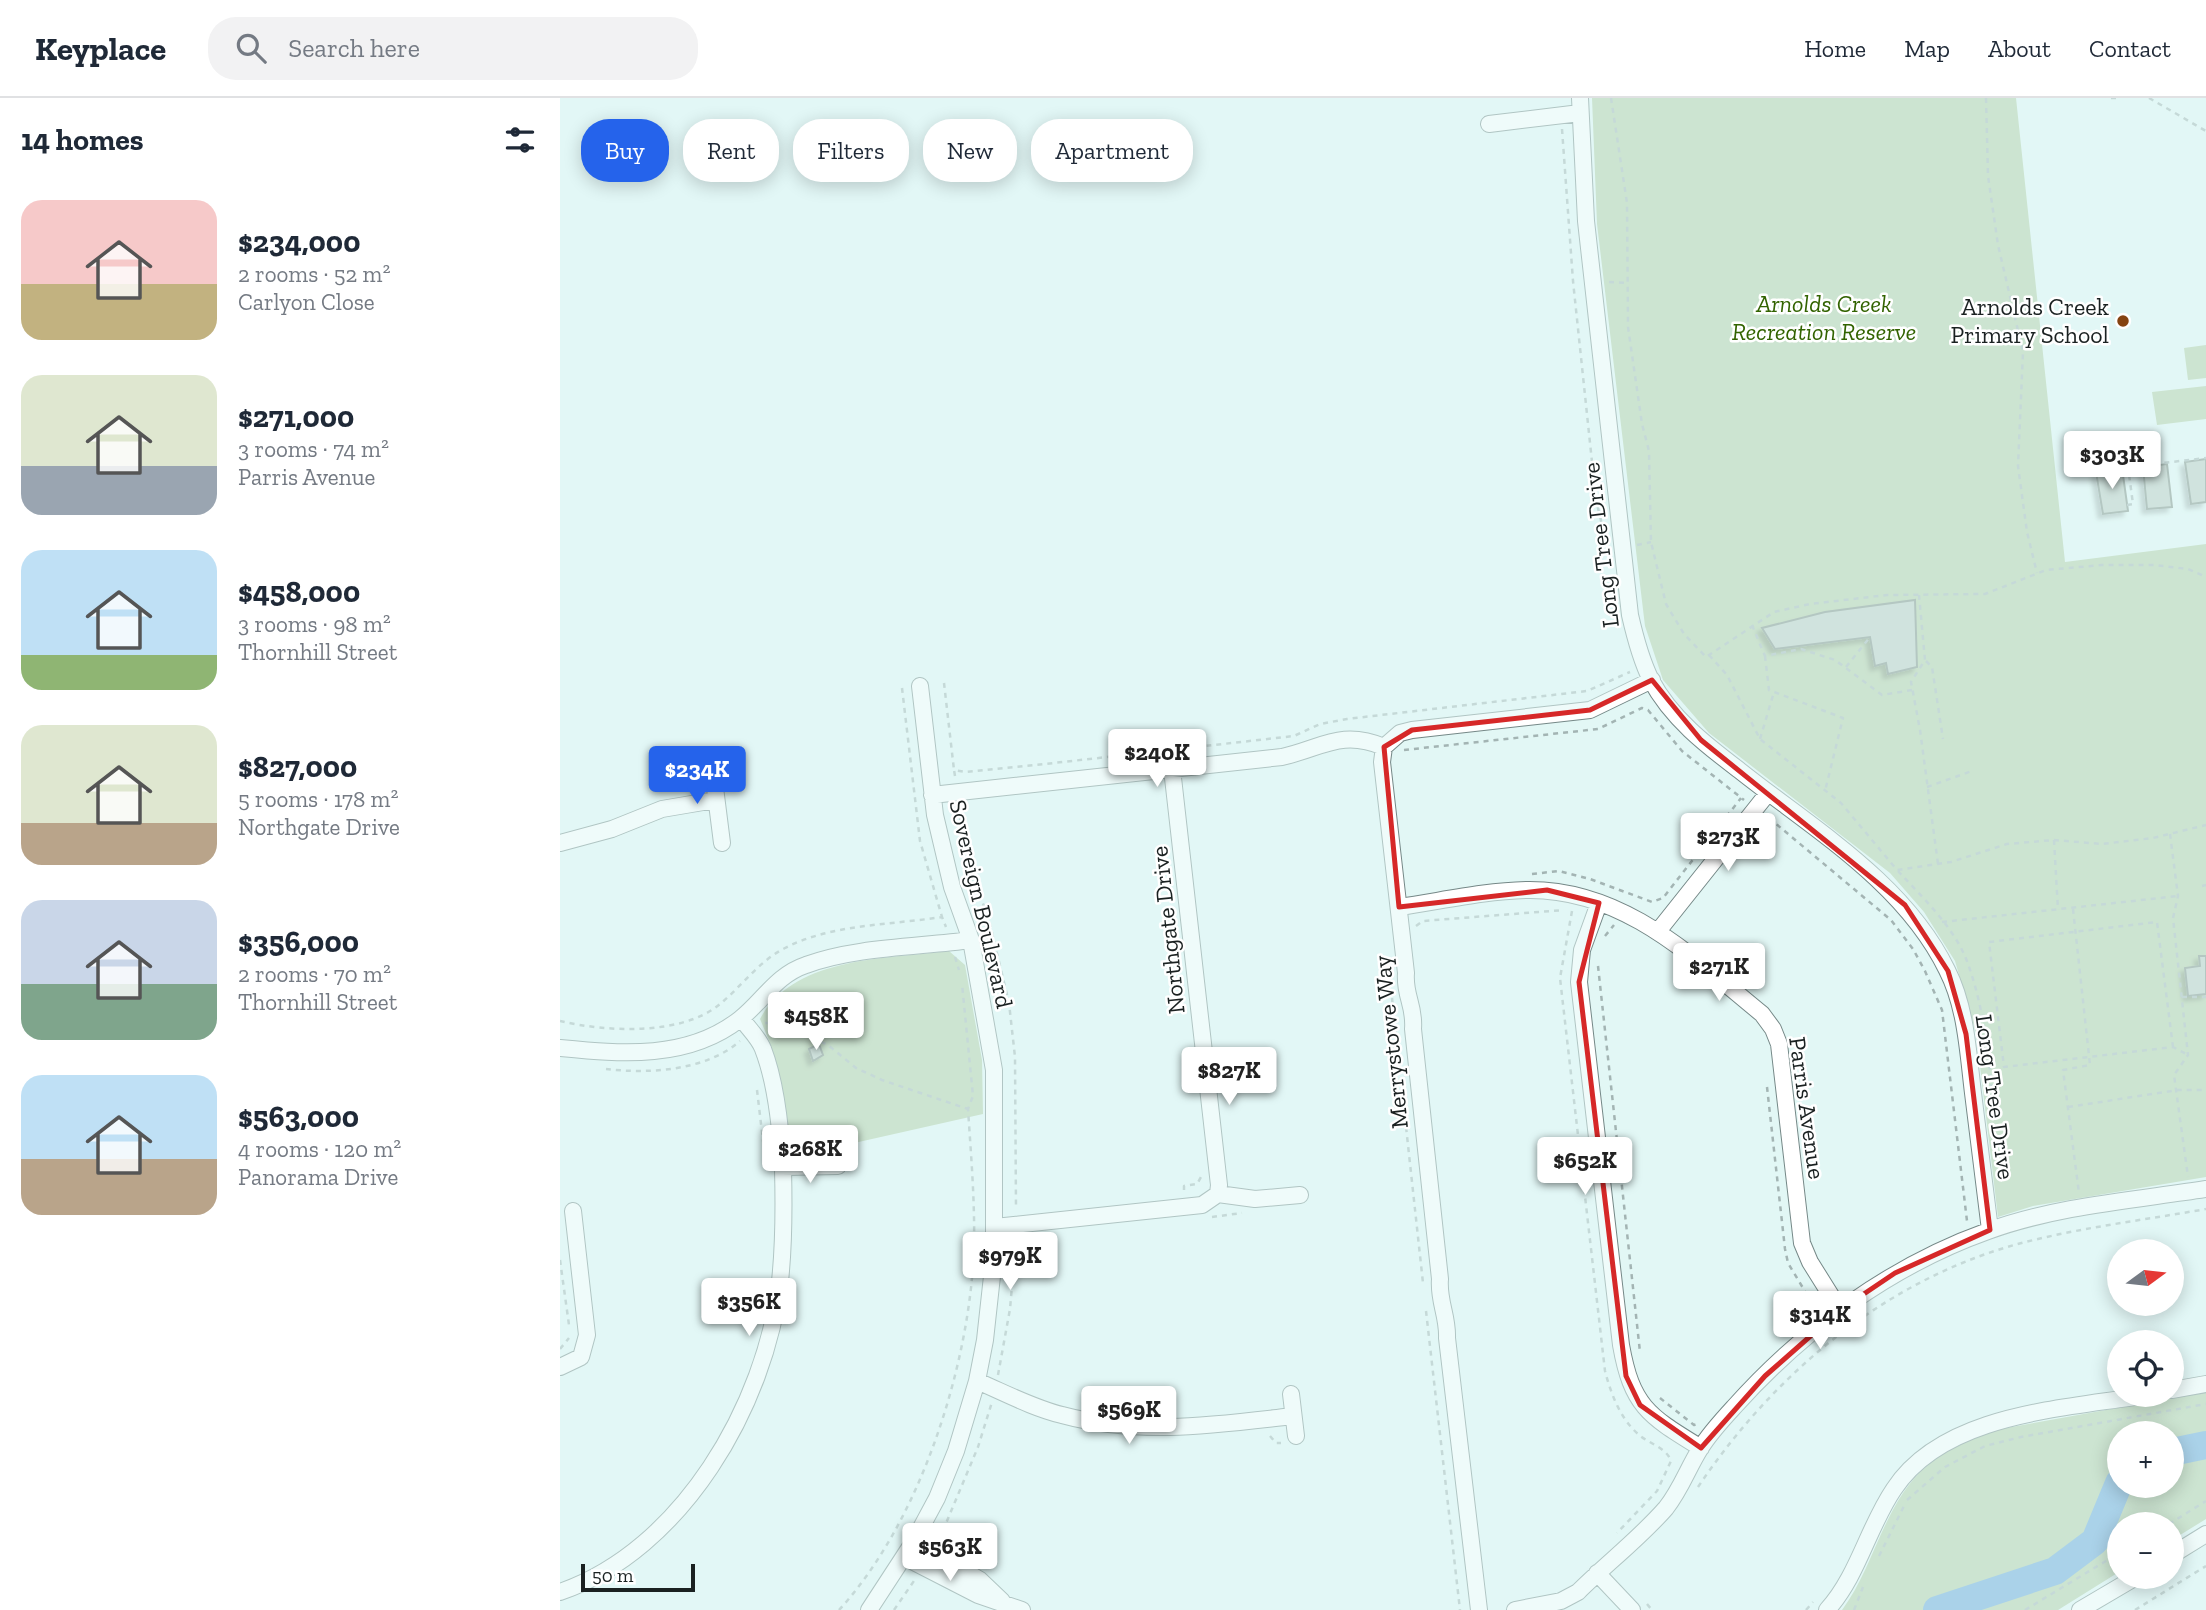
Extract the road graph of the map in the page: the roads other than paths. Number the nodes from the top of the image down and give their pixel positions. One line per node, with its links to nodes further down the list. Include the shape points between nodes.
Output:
1 (1580, 106): 2 (street); 3 (street, Long Tree Drive, via 1586,221 1630,614)
2 (1489, 124)
3 (1651, 680): 5 (street, via 1590,709 1400,733); 8 (street, Long Tree Drive, via 1700,740)
4 (920, 686): 9 (street, Sovereign Boulevard)
5 (1390, 751): 7 (street, via 1355,737 1282,757); 14 (street, Merrystowe Way, via 1382,762)
6 (712, 764): 10 (street)
7 (1172, 769): 9 (street); 22 (street, Northgate Drive)
8 (1768, 793): 15 (street); 26 (street, Long Tree Drive, via 1905,905 1948,971 1966,1034)
9 (932, 795): 16 (street, Sovereign Boulevard, via 952,887)
10 (715, 800): 11 (street, via 662,809); 12 (street)
11 (560, 843)
12 (722, 843)
13 (1599, 903): 14 (street, Parris Avenue, via 1573,894 1523,890); 15 (street, Parris Avenue); 36 (street, via 1582,950 1579,982 1626,1376 1640,1405)
14 (1399, 907): 48 (street, Merrystowe Way, via 1404,990 1414,1010 1439,1298 1448,1318)
15 (1659, 930): 27 (street, Parris Avenue, via 1762,1014 1773,1029 1779,1044 1802,1243)
16 (971, 940): 17 (street, via 804,965 767,989); 25 (street, Sovereign Boulevard, via 995,1070)
17 (741, 1018): 18 (street, via 711,1037 675,1050 640,1053); 20 (street, via 749,1040 762,1047)
18 (560, 1048)
19 (838, 1166): 20 (street)
20 (782, 1167): 43 (street, via 785,1214 780,1283 766,1345 731,1434 667,1522 604,1573)
21 (2196, 1183): 26 (street)
22 (1217, 1194): 23 (street); 25 (street, via 1202,1205)
23 (1300, 1195)
24 (573, 1212): 28 (street, via 587,1335 581,1357)
25 (995, 1227): 29 (street, Sovereign Boulevard, via 992,1293)
26 (1990, 1230): 27 (street, via 1895,1273)
27 (1840, 1310): 36 (street, via 1765,1376)
28 (560, 1367)
29 (977, 1381): 34 (street, via 1060,1415 1120,1427 1185,1428); 38 (street, Sovereign Boulevard, via 956,1451)
30 (2206, 1384): 31 (street)
31 (2184, 1388)
32 (1291, 1394): 34 (street)
33 (2107, 1402): 50 (street, via 1987,1423 1961,1433 1917,1462 1895,1487 1847,1582)
34 (1293, 1416): 35 (street)
35 (1296, 1436)
36 (1701, 1448): 41 (street, via 1680,1489 1663,1510)
37 (2206, 1534): 39 (street)
38 (914, 1541): 40 (street, Sovereign Boulevard); 44 (street, via 980,1580)
39 (2184, 1548)
40 (904, 1557): 44 (street, via 978,1595); 46 (street, Sovereign Boulevard)
41 (1597, 1573): 45 (street); 49 (street, via 1561,1601)
42 (2116, 1589): 51 (street)
43 (560, 1592)
44 (1004, 1602): 47 (street)
45 (1638, 1606)
46 (869, 1610)
47 (1022, 1610)
48 (1479, 1610)
49 (1515, 1610)
50 (1827, 1610)
51 (2080, 1610)

